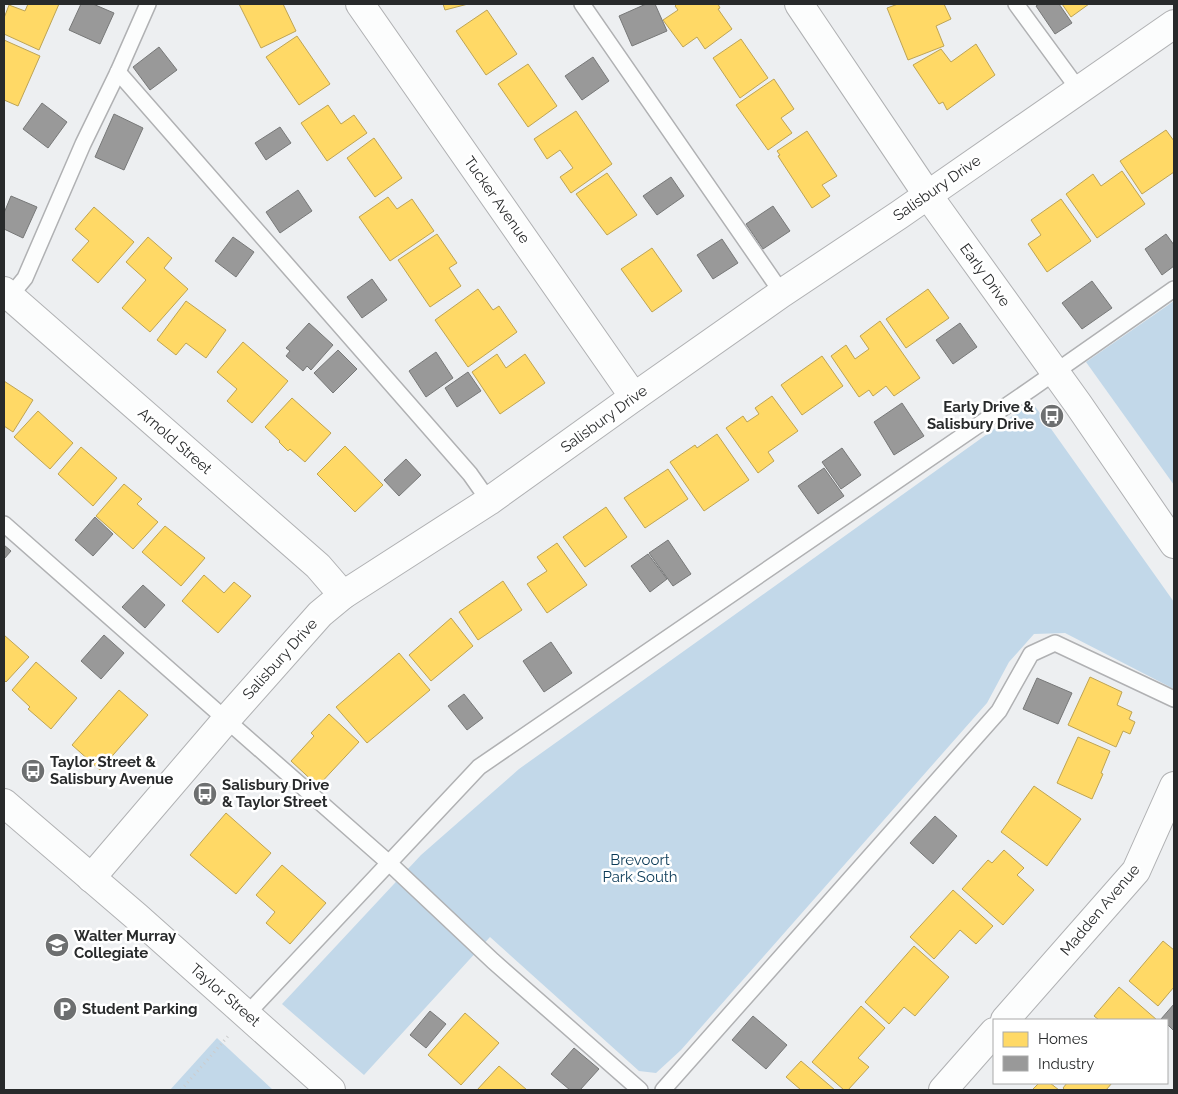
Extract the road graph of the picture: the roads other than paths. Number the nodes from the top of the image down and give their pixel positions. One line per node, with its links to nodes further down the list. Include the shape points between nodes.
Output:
1 (148, 4): 7 (lane)
2 (360, 4): 14 (street, Tucker Avenue)
3 (582, 4): 11 (lane)
4 (799, 4): 9 (street, Early Drive)
5 (1016, 4): 8 (lane)
6 (1174, 24): 8 (street, Salisbury Drive)
7 (118, 72): 12 (lane, via 25,278); 15 (lane, via 470,474)
8 (1079, 90): 9 (street, Salisbury Drive)
9 (927, 194): 11 (street, Salisbury Drive); 13 (street, Early Drive)
10 (1174, 288): 13 (lane)
11 (782, 293): 14 (street, Salisbury Drive)
12 (6, 297): 18 (street, Arnold Street, via 318,566)
13 (1054, 372): 17 (street, Early Drive); 23 (lane, via 479,767)
14 (634, 397): 15 (street, Salisbury Drive)
15 (490, 502): 18 (street, Salisbury Drive)
16 (4, 524): 20 (lane)
17 (1174, 544)
18 (343, 595): 20 (street, Salisbury Drive, via 320,614)
19 (1174, 699): 30 (lane, via 1055,643 1031,654 999,712)
20 (226, 720): 23 (lane); 24 (street, Salisbury Drive)
21 (1174, 786): 26 (street, Madden Avenue, via 1136,871)
22 (4, 803): 24 (street, Taylor Street)
23 (389, 863): 25 (lane); 29 (lane, via 493,961)
24 (91, 878): 25 (street, Taylor Street)
25 (246, 1014): 28 (street, Taylor Street)
26 (1006, 1019)
27 (993, 1033): 31 (street)
28 (331, 1090)
29 (640, 1090)
30 (663, 1090)
31 (943, 1090)

